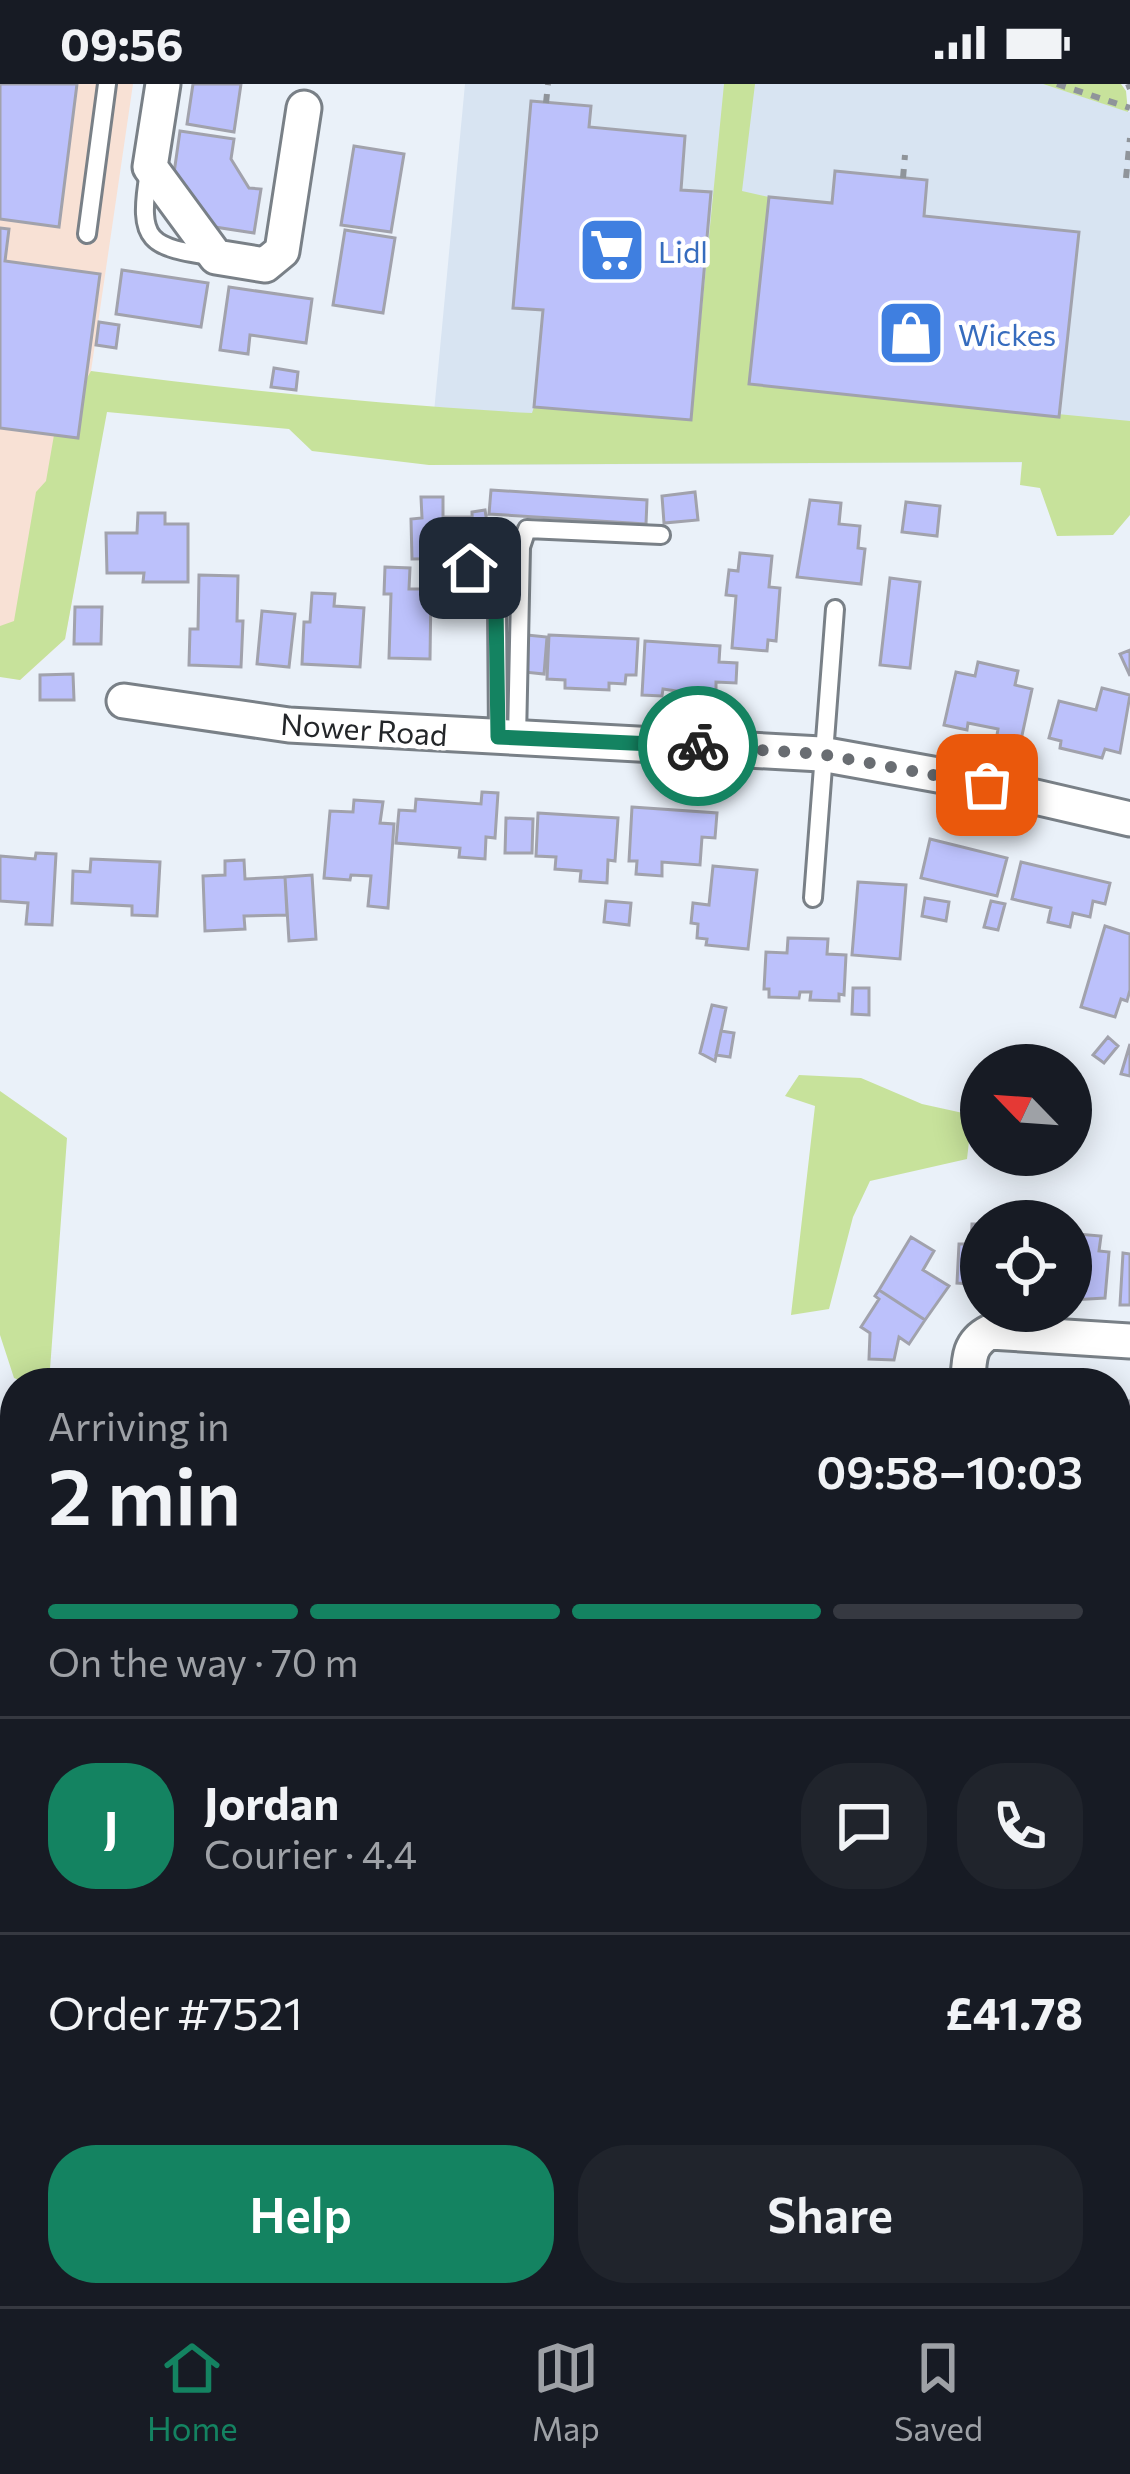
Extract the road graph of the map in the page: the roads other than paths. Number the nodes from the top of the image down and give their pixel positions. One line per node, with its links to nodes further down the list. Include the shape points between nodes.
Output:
1 (107, 84): 4 (lane)
2 (164, 84): 3 (street, via 151,167 216,257 265,265 282,251)
3 (304, 108)
4 (87, 234)
5 (661, 535): 9 (lane, via 527,529)
6 (470, 568): 9 (lane, via 496,606)
7 (835, 609): 10 (lane)
8 (124, 701): 9 (street, Nower Road, via 289,725)
9 (507, 737): 10 (street, Nower Road)
10 (821, 754): 11 (street, Nower Road); 12 (lane)
11 (1130, 819)
12 (813, 898)
13 (1130, 1341): 14 (street, via 990,1332 976,1340)
14 (969, 1368)

